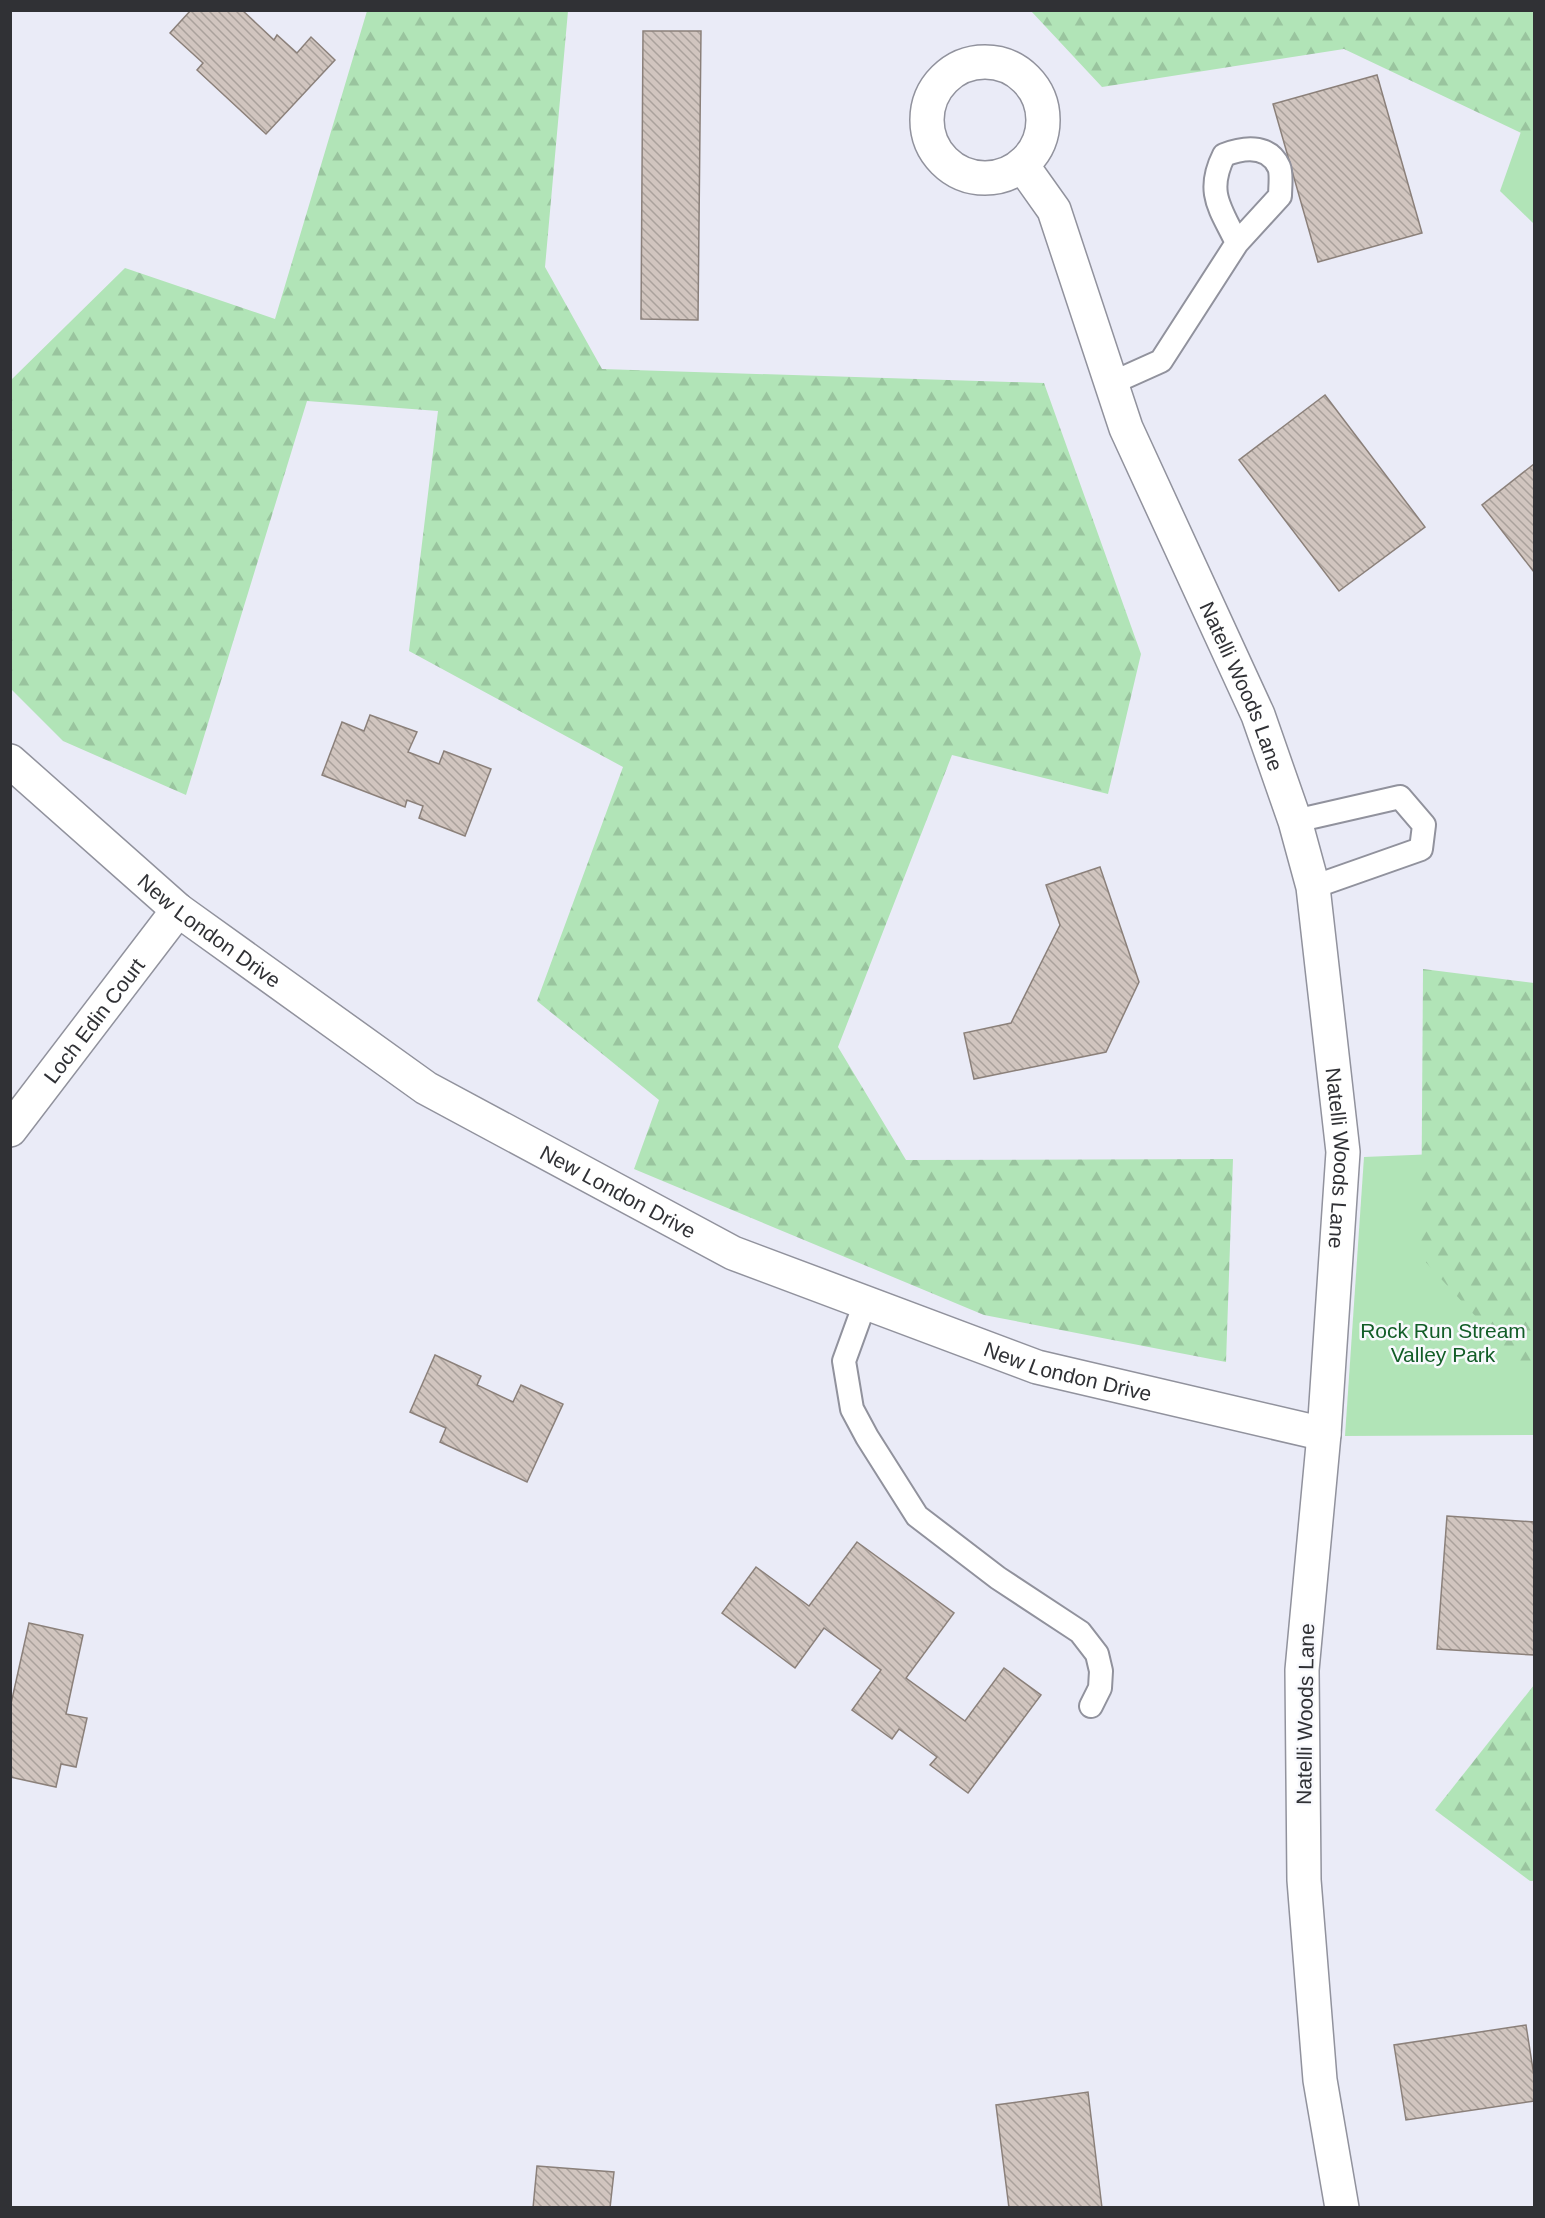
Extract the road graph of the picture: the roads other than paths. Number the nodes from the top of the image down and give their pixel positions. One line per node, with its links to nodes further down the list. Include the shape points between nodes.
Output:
1 (1022, 165): 3 (street, Natelli Woods Lane, via 1053,210)
2 (1237, 243): 3 (lane, via 1161,361)
3 (1112, 383): 5 (street, Natelli Woods Lane, via 1126,428 1258,715)
4 (10, 761): 7 (street, New London Drive)
5 (1295, 821): 6 (street, Natelli Woods Lane); 6 (lane, via 1400,797 1424,825 1421,849)
6 (1313, 887): 10 (street, Natelli Woods Lane, via 1343,1152)
7 (177, 910): 8 (street, Loch Edin Court); 9 (street, New London Drive, via 426,1088 733,1253)
8 (10, 1130)
9 (865, 1303): 10 (street, New London Drive, via 1037,1367); 11 (lane, via 844,1361 852,1409 867,1437 917,1516 998,1578 1080,1632 1096,1654 1101,1671 1100,1688)
10 (1324, 1434): 12 (street, Natelli Woods Lane, via 1302,1670 1304,1880 1320,2080)
11 (1091, 1706)
12 (1342, 2208)

